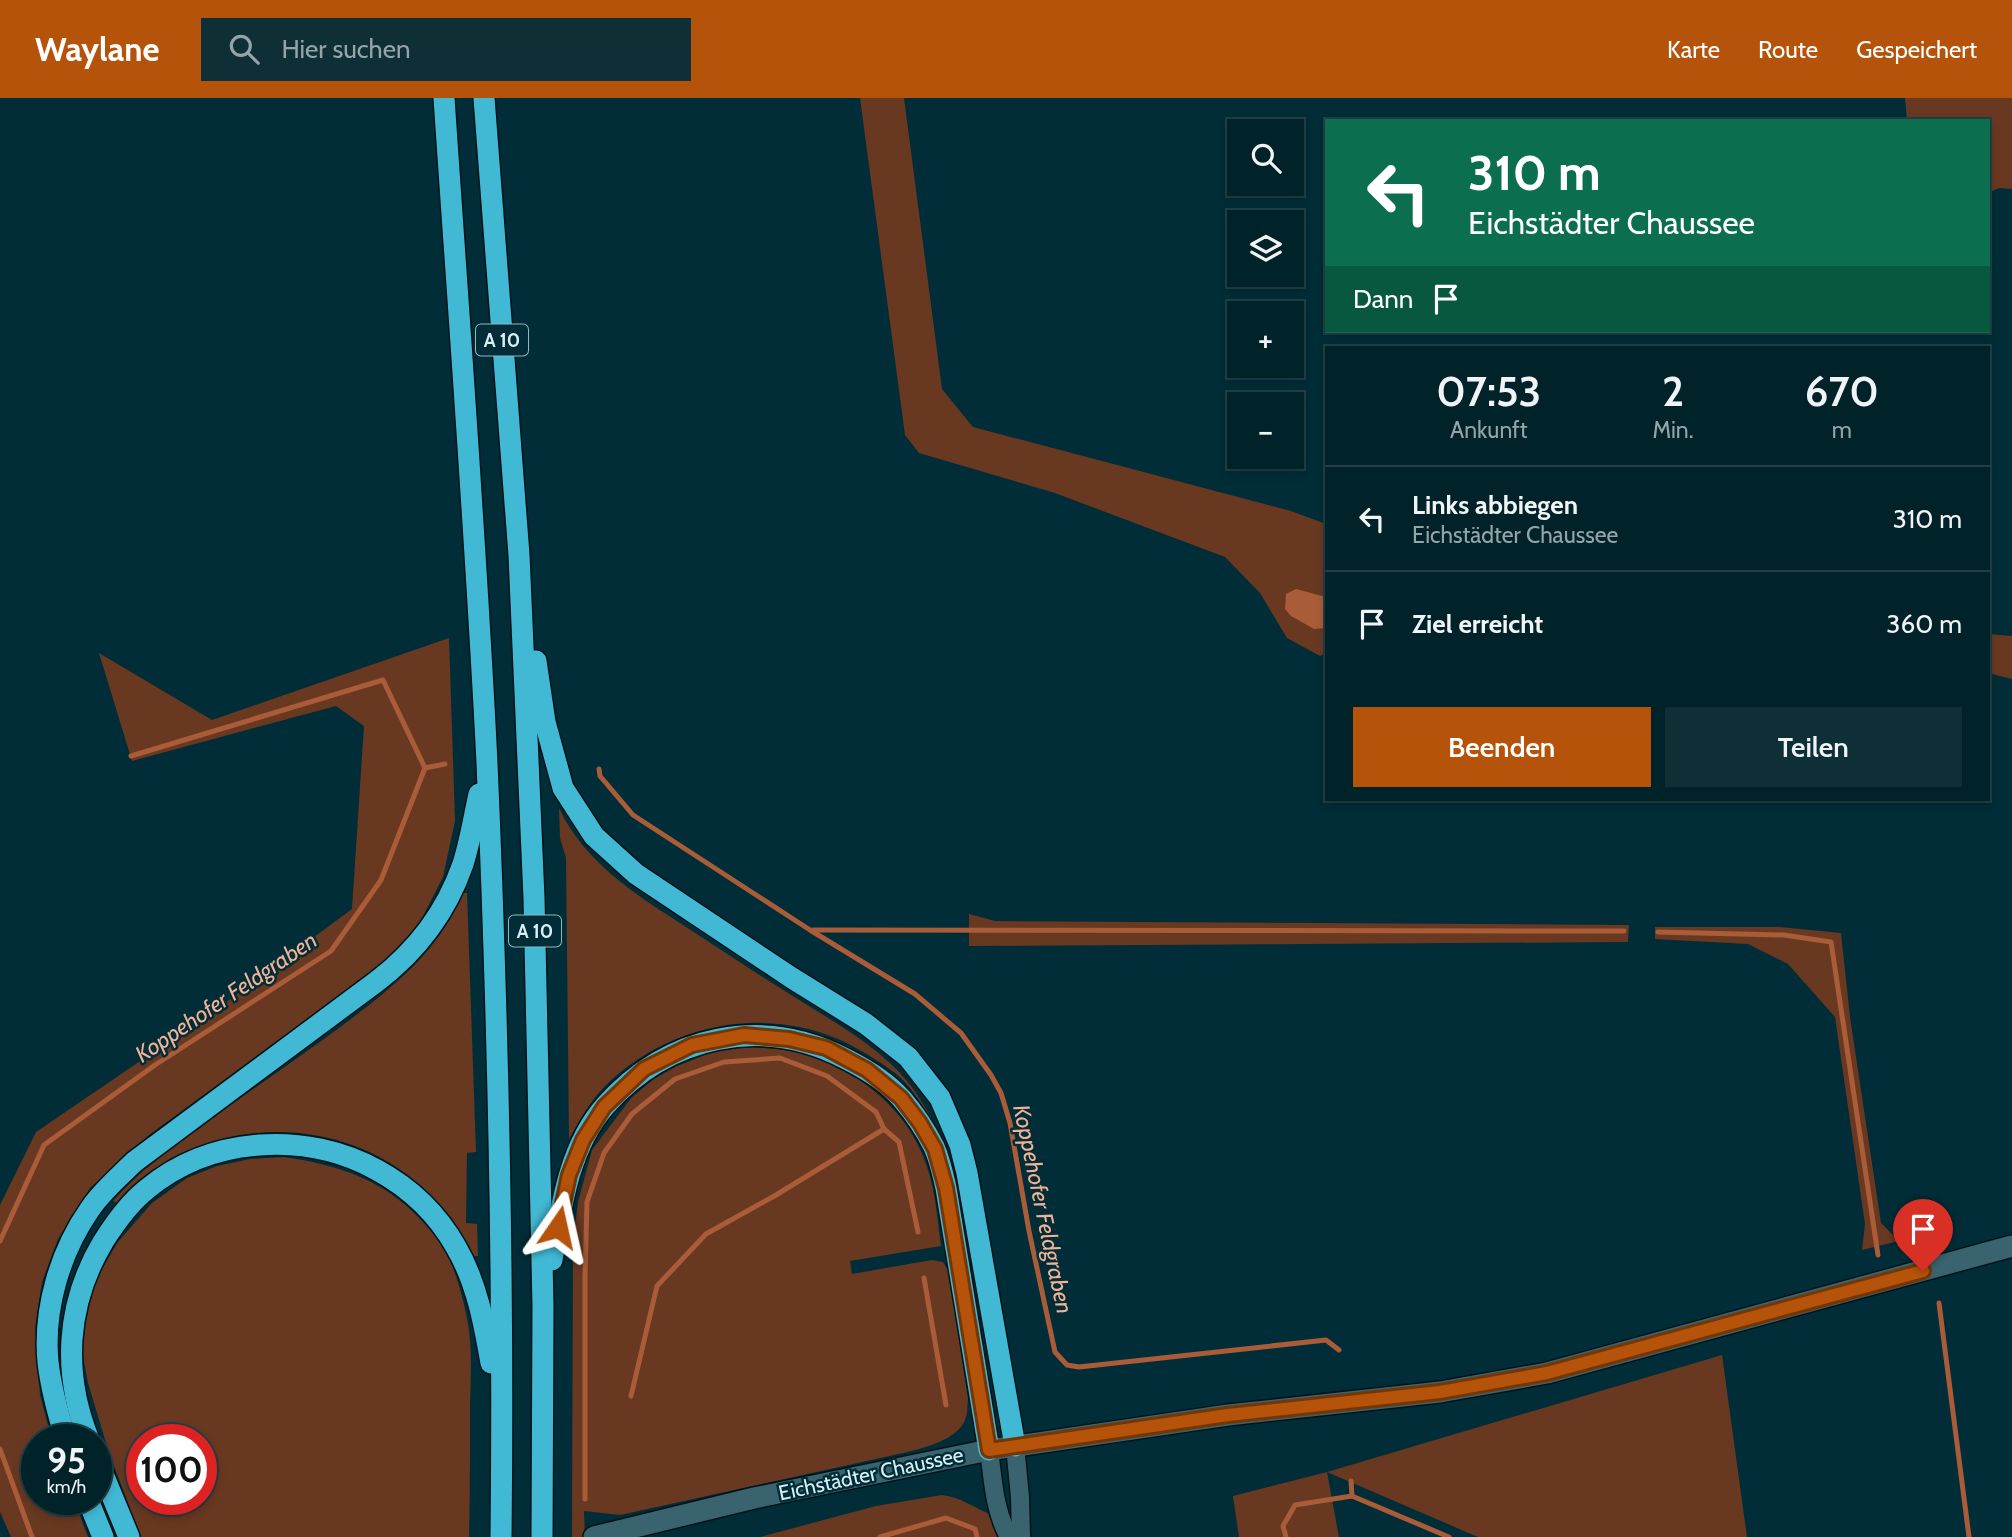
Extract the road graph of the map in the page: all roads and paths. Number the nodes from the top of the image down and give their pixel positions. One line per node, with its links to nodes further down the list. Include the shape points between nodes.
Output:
1 (443, 98): 4 (highway, A 10)
2 (484, 98): 3 (highway, A 10)
3 (519, 555): 6 (highway, A 10, via 534,898); 10 (highway, via 545,722 563,788 594,836 636,874 866,1024 908,1057 940,1098 967,1173)
4 (486, 762): 7 (highway, via 457,880 416,947 401,963 134,1162 85,1217 71,1241 51,1302 48,1361); 9 (highway, A 10, via 499,1141)
5 (2012, 1246): 10 (main road, Eichstädter Chaussee, via 1547,1373 1440,1392 1228,1415)
6 (543, 1306): 11 (highway, via 562,1200 583,1140 604,1107 644,1069 692,1045 744,1035 826,1048 867,1070 901,1098 935,1149 946,1188); 18 (highway, A 10)
7 (61, 1424)
8 (83, 1424): 9 (highway, via 73,1378 72,1336 81,1288 113,1225 146,1189 187,1164 230,1150 270,1144 317,1148 363,1162 405,1188 443,1226 475,1287)
9 (502, 1427): 17 (highway, A 10)
10 (1015, 1446): 11 (main road, Eichstädter Chaussee); 20 (street)
11 (989, 1450): 14 (main road, Eichstädter Chaussee); 19 (street, via 995,1500)
12 (112, 1496): 16 (highway)
13 (94, 1515): 15 (highway)
14 (596, 1536)
15 (103, 1537)
16 (129, 1537)
17 (500, 1537)
18 (542, 1537)
19 (1009, 1537)
20 (1021, 1537)

